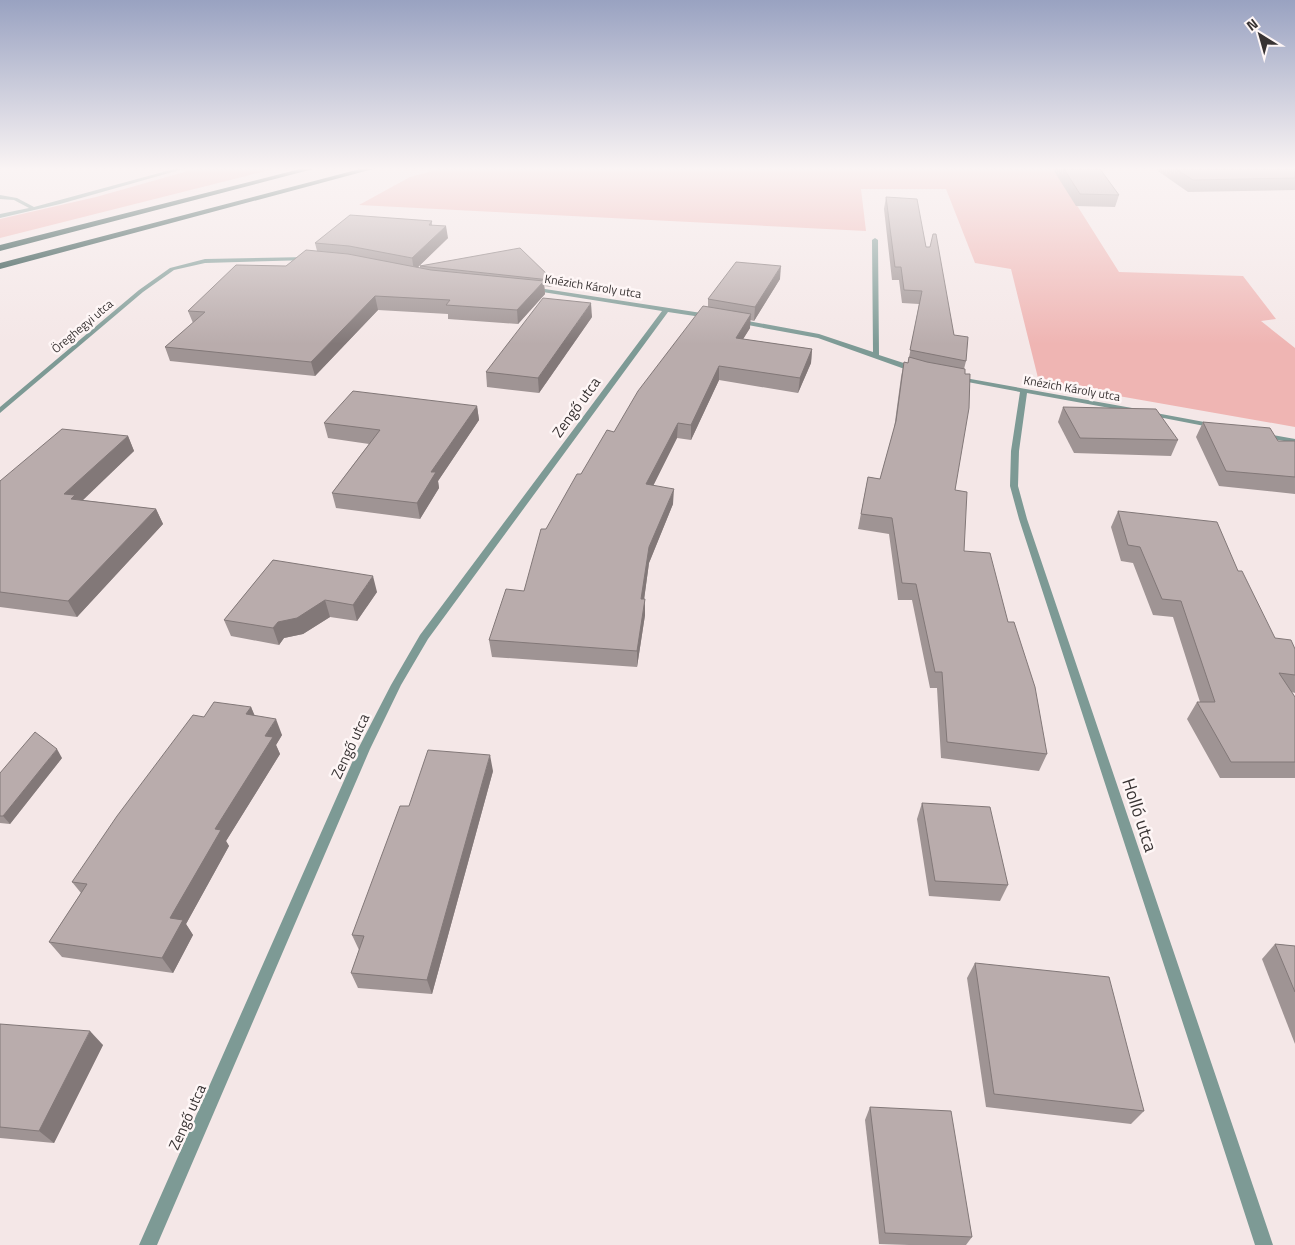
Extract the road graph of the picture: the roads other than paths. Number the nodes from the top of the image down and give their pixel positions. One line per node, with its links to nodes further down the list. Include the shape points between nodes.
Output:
1 (82, 227): 4 (highway)
2 (148, 227): 6 (highway)
3 (875, 240): 11 (street)
4 (0, 248)
5 (318, 260): 15 (street, Öreghegyi utca, via 219,260 184,265 163,274)
6 (0, 266)
7 (520, 288): 8 (street, Knézich Károly utca)
8 (666, 309): 9 (street, Knézich Károly utca); 19 (street, Zengő utca, via 424,636 396,684 364,749)
9 (714, 317)
10 (734, 320): 11 (street, via 820,336)
11 (876, 355): 12 (street)
12 (927, 373)
13 (946, 376): 14 (street, Knézich Károly utca)
14 (1024, 390): 16 (street, Knézich Károly utca); 20 (street, Holló utca, via 1015,451 1014,486 1023,519)
15 (0, 411)
16 (1227, 428)
17 (1256, 433): 18 (street)
18 (1295, 441)
19 (148, 1245)
20 (1264, 1245)

